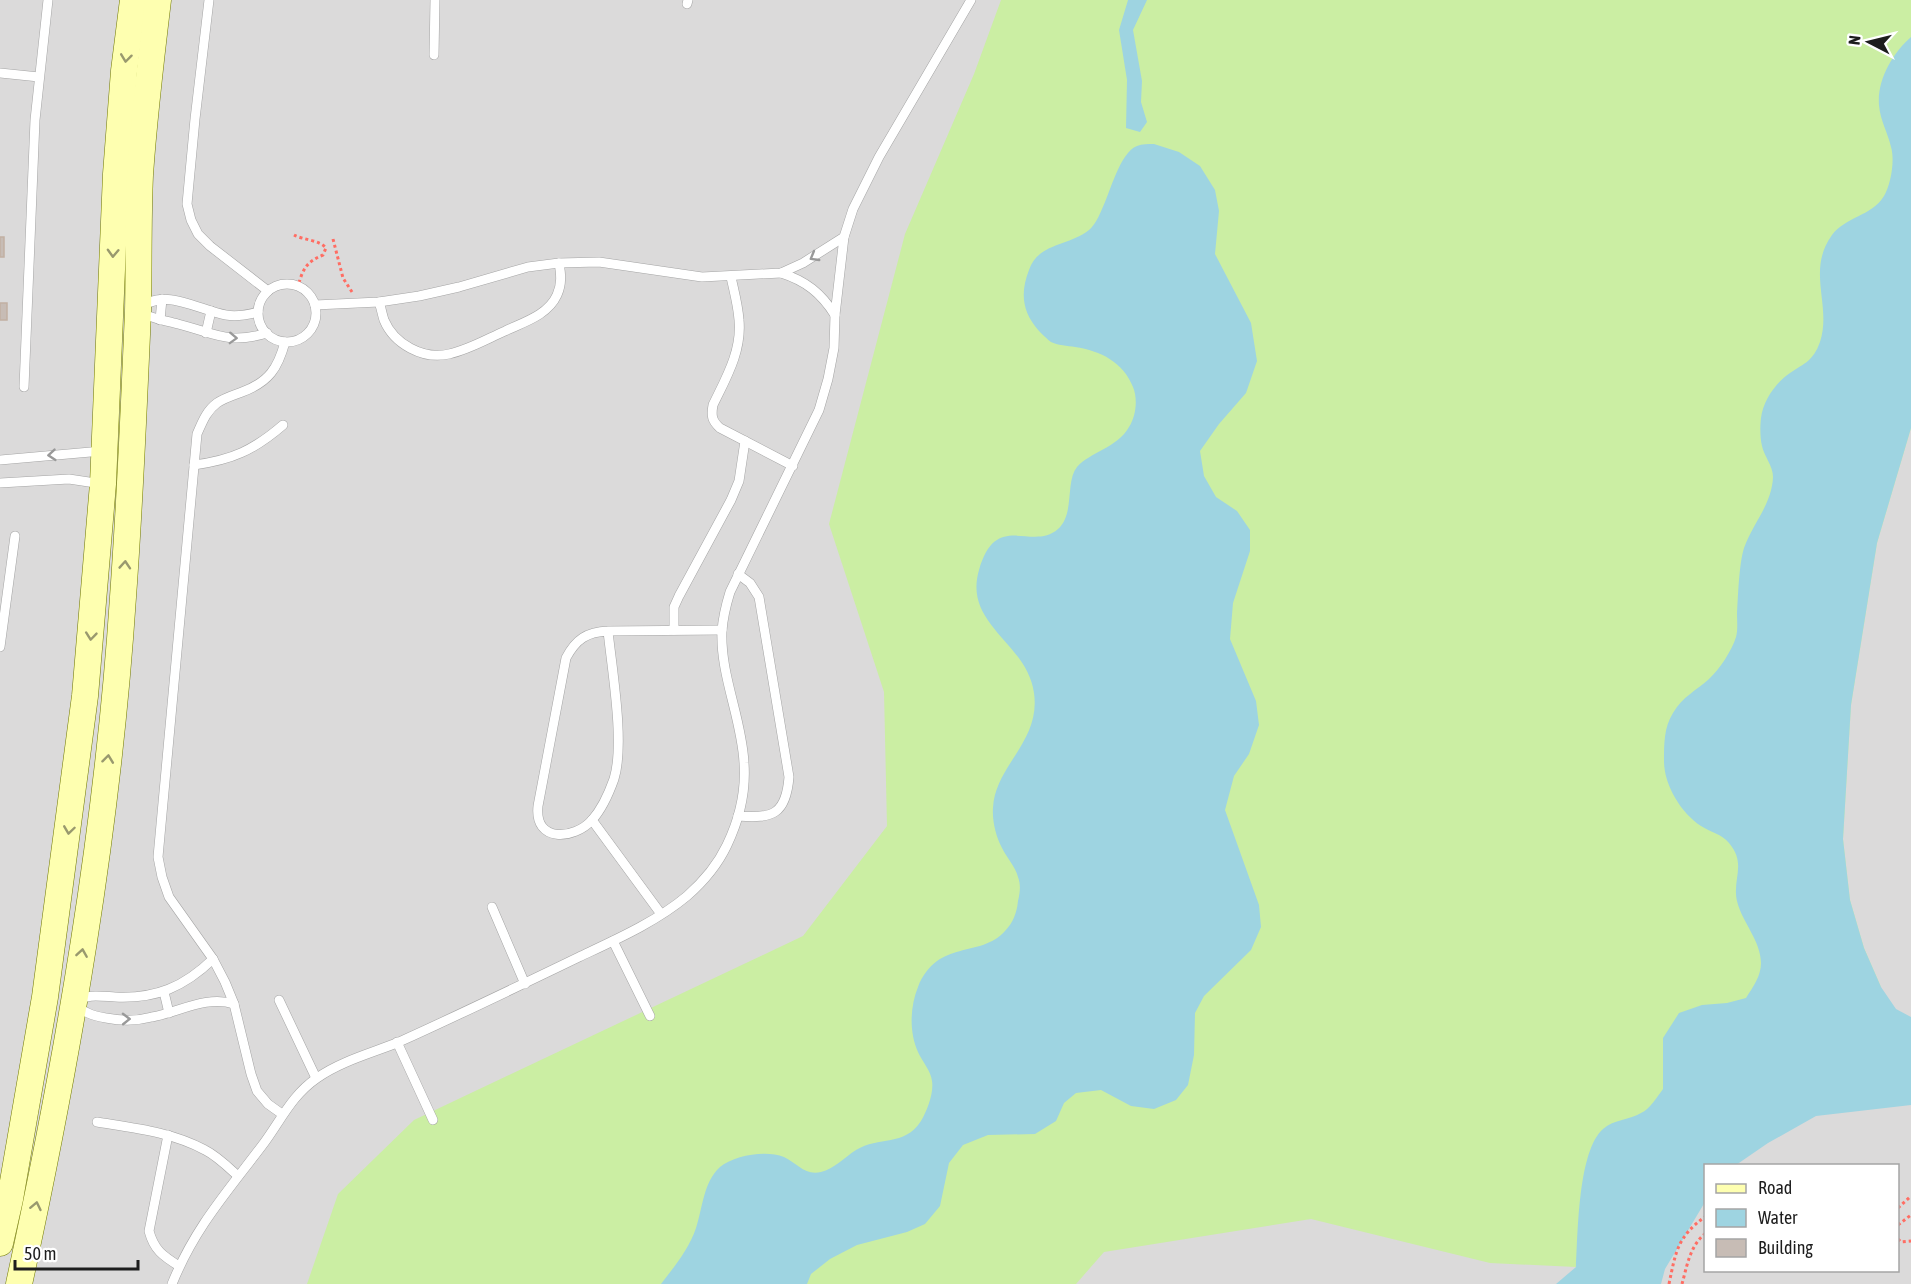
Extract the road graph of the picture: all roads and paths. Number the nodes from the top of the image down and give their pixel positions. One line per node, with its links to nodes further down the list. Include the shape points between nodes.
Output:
1 (48, 0): 9 (lane)
2 (133, 0): 22 (street, one-way to 22, via 116,174)
3 (158, 0): 26 (street, via 140,175)
4 (209, 0): 17 (lane, via 187,204 198,234)
5 (435, 0): 7 (lane)
6 (971, 0): 11 (lane, via 865,182)
7 (434, 55)
8 (0, 73): 9 (lane)
9 (39, 76): 30 (lane)
10 (294, 235): 16 (path, via 320,242 326,248 323,255 306,265)
11 (844, 237): 14 (lane, one-way to 14); 25 (lane)
12 (333, 239): 20 (path)
13 (559, 263): 15 (lane, via 599,262 680,275); 19 (lane); 19 (lane, via 561,279 548,308 536,317 448,355 428,355 402,342 384,320)
14 (781, 273): 15 (lane); 25 (lane, via 813,288)
15 (731, 277): 32 (lane, via 739,338 736,355 711,414 720,428)
16 (298, 286): 17 (lane, via 288,284); 21 (lane, via 306,290)
17 (268, 291): 24 (lane)
18 (162, 299): 23 (lane); 26 (lane); 26 (lane, via 144,304)
19 (379, 302): 20 (lane)
20 (354, 304): 21 (lane)
21 (315, 305): 29 (lane, via 313,327 306,336)
22 (111, 310): 26 (street); 33 (street)
23 (211, 311): 24 (lane, via 235,316); 27 (lane)
24 (258, 312): 28 (lane)
25 (835, 315): 36 (lane, via 828,380)
26 (149, 316): 27 (lane); 56 (street, one-way to 26, via 115,700 130,487)
27 (206, 333): 28 (lane, one-way to 28, via 236,339)
28 (267, 333): 29 (lane)
29 (285, 342): 35 (lane, via 280,362 267,379 216,403 203,418)
30 (24, 387)
31 (283, 425): 35 (lane, via 242,454)
32 (745, 441): 36 (lane); 41 (lane, via 739,481 674,607)
33 (105, 451): 34 (lane, one-way to 34); 38 (street)
34 (0, 460)
35 (194, 465): 50 (lane, via 158,857 169,897)
36 (793, 466): 40 (lane)
37 (0, 483): 38 (lane, via 69,479)
38 (103, 484): 54 (street, one-way to 54, via 85,696)
39 (15, 536): 44 (lane)
40 (738, 574): 42 (lane); 45 (lane, via 759,597 789,777 788,793 781,807 768,817)
41 (674, 630): 42 (lane); 43 (lane)
42 (722, 630): 45 (lane, via 745,764)
43 (608, 632): 46 (lane, via 618,749 615,777); 46 (lane, via 582,637 566,658 537,817 549,833 559,835)
44 (0, 647)
45 (738, 816): 48 (lane, via 709,873 687,896)
46 (592, 820): 48 (lane)
47 (492, 907): 51 (lane)
48 (661, 914): 49 (lane)
49 (613, 941): 51 (lane); 59 (lane)
50 (213, 959): 52 (lane, via 182,984); 57 (lane)
51 (525, 984): 61 (lane)
52 (164, 992): 53 (lane); 58 (lane)
53 (100, 996): 56 (lane); 60 (lane)
54 (45, 997): 56 (street); 74 (street)
55 (279, 1000): 62 (lane)
56 (74, 1001): 60 (lane, via 80,1009); 76 (street, one-way to 56)
57 (234, 1004): 58 (lane, via 214,1000); 63 (lane, via 257,1090)
58 (169, 1013): 60 (lane, one-way to 58, via 133,1020)
59 (650, 1016)
60 (97, 1017)
61 (397, 1042): 62 (lane); 64 (lane)
62 (316, 1078): 63 (lane)
63 (282, 1114): 67 (lane)
64 (433, 1120)
65 (97, 1122): 66 (lane)
66 (168, 1135): 67 (lane, via 207,1151); 75 (lane, via 149,1232 159,1253)
67 (238, 1176): 75 (lane, via 201,1226)
68 (1911, 1196): 69 (path)
69 (1899, 1207)
70 (1704, 1218): 78 (path, via 1690,1228 1677,1250)
71 (1910, 1218): 72 (path)
72 (1899, 1224)
73 (1704, 1234): 79 (path, via 1689,1255)
74 (0, 1243)
75 (179, 1266): 77 (lane)
76 (19, 1284)
77 (172, 1284)
78 (1668, 1284)
79 (1683, 1284)

